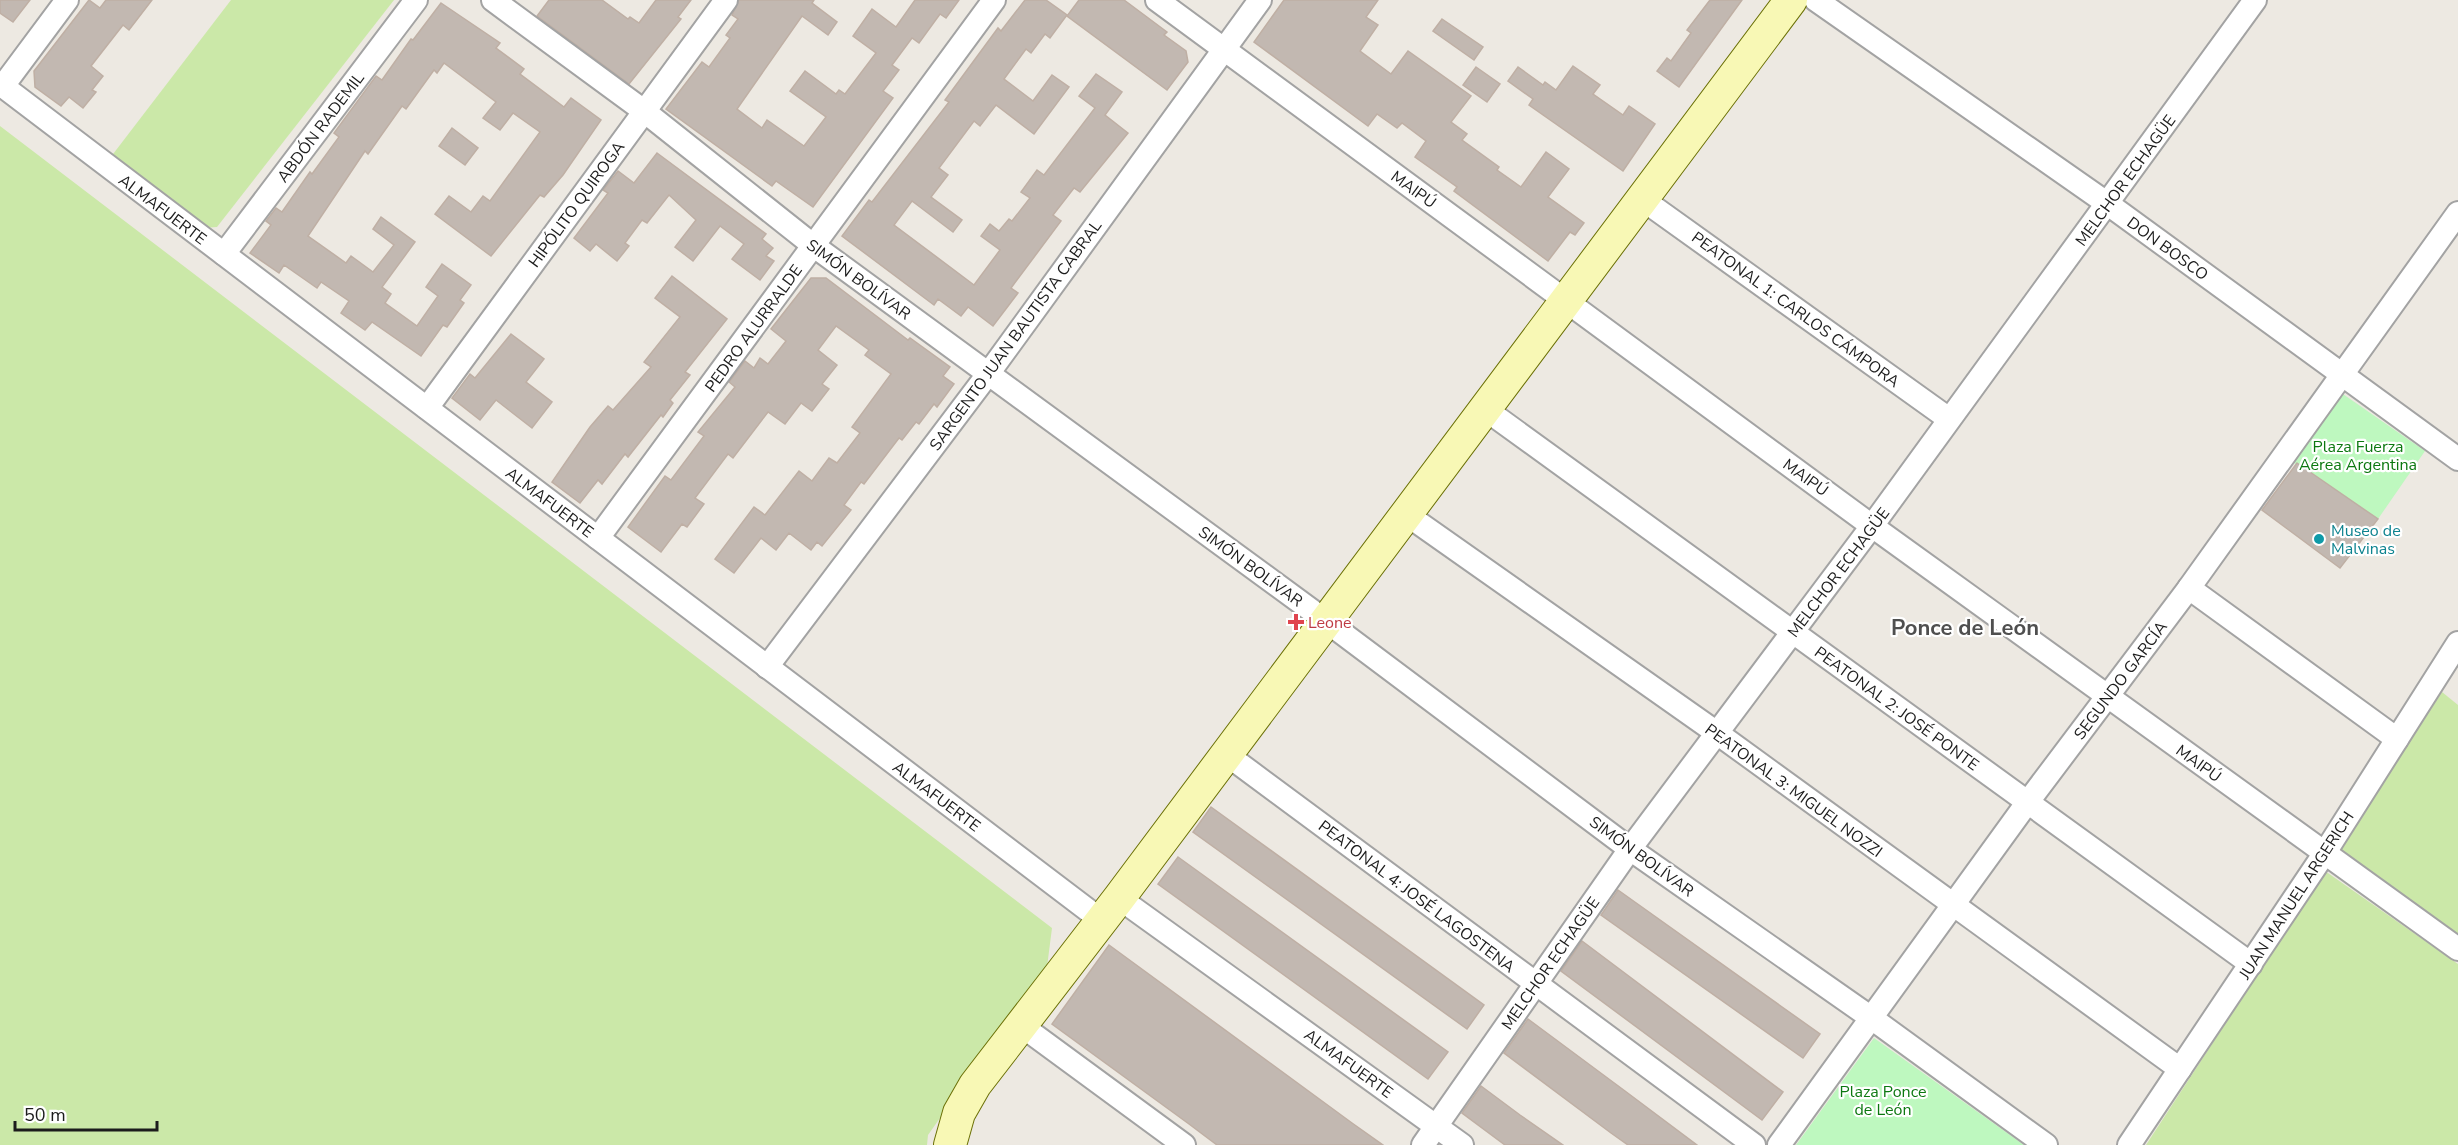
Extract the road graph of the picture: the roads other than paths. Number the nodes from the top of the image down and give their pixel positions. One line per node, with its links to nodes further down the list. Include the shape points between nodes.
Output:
1 (67, 0): 12 (street)
2 (416, 0): 18 (street, ABDÓN RADEMIL)
3 (493, 0): 13 (street, SIMÓN BOLÍVAR)
4 (726, 0): 13 (street, HIPÓLITO QUIROGA)
5 (993, 0): 17 (street, PEDRO ALURRALDE)
6 (1157, 0): 11 (street, MAIPÚ)
7 (1260, 0): 11 (street, SARGENTO JUAN BAUTISTA CABRAL)
8 (1791, 0): 14 (main road)
9 (1816, 0): 15 (street, DON BOSCO)
10 (2255, 0): 15 (street, MELCHOR ECHAGÜE)
11 (1224, 49): 19 (street, MAIPÚ); 20 (street, SARGENTO JUAN BAUTISTA CABRAL)
12 (1, 85): 18 (street, ALMAFUERTE)
13 (644, 111): 17 (street, SIMÓN BOLÍVAR); 22 (street, HIPÓLITO QUIROGA)
14 (1642, 199): 19 (main road); 24 (street, PEATONAL 1: CARLOS CÁMPORA)
15 (2108, 204): 21 (street, DON BOSCO); 24 (street, MELCHOR ECHAGÜE)
16 (2458, 213): 21 (street, SEGUNDO GARCÍA)
17 (814, 246): 20 (street, SIMÓN BOLÍVAR); 28 (street, PEDRO ALURRALDE)
18 (224, 254): 22 (street, ALMAFUERTE)
19 (1566, 301): 23 (main road); 27 (street, MAIPÚ)
20 (988, 374): 30 (street, SIMÓN BOLÍVAR); 33 (street, SARGENTO JUAN BAUTISTA CABRAL)
21 (2341, 375): 25 (street, DON BOSCO); 29 (street, SEGUNDO GARCÍA)
22 (427, 408): 28 (street, ALMAFUERTE)
23 (1485, 409): 26 (main road); 31 (street, PEATONAL 2: JOSÉ PONTE)
24 (1949, 419): 27 (street, MELCHOR ECHAGÜE)
25 (2458, 459)
26 (1406, 514): 30 (main road); 35 (street, PEATONAL 3: MIGUEL NOZZI)
27 (1872, 526): 31 (street, MELCHOR ECHAGÜE); 34 (street, MAIPÚ)
28 (598, 538): 33 (street, ALMAFUERTE)
29 (2189, 588): 34 (street, SEGUNDO GARCÍA); 36 (street)
30 (1326, 621): 37 (main road); 39 (street, SIMÓN BOLÍVAR)
31 (1793, 632): 35 (street, MELCHOR ECHAGÜE); 38 (street, PEATONAL 2: JOSÉ PONTE)
32 (2458, 643): 36 (street, JUAN MANUEL ARGERICH)
33 (767, 667): 42 (street, ALMAFUERTE)
34 (2108, 696): 38 (street, SEGUNDO GARCÍA); 40 (street, MAIPÚ)
35 (1717, 733): 39 (street, MELCHOR ECHAGÜE); 41 (street, PEATONAL 3: MIGUEL NOZZI)
36 (2397, 739): 40 (street, JUAN MANUEL ARGERICH)
37 (1226, 754): 42 (main road); 45 (street, PEATONAL 4: JOSÉ LAGOSTENA)
38 (2027, 803): 41 (street, SEGUNDO GARCÍA); 44 (street, PEATONAL 2: JOSÉ PONTE)
39 (1630, 849): 45 (street, MELCHOR ECHAGÜE); 46 (street, SIMÓN BOLÍVAR)
40 (2324, 854): 43 (street, MAIPÚ); 44 (street, JUAN MANUEL ARGERICH)
41 (1952, 906): 46 (street, SEGUNDO GARCÍA); 48 (street, PEATONAL 3: MIGUEL NOZZI)
42 (1110, 909): 47 (main road); 49 (street, ALMAFUERTE)
43 (2458, 949)
44 (2251, 964): 48 (street, JUAN MANUEL ARGERICH)
45 (1535, 984): 49 (street, MELCHOR ECHAGÜE); 54 (street, PEATONAL 4: JOSÉ LAGOSTENA)
46 (1870, 1017): 55 (street, SEGUNDO GARCÍA); 56 (street, SIMÓN BOLÍVAR)
47 (1022, 1026): 50 (main road, via 965,1100); 51 (street)
48 (2180, 1069): 57 (street, JUAN MANUEL ARGERICH)
49 (1436, 1126): 52 (street, MELCHOR ECHAGÜE); 53 (street, ALMAFUERTE)
50 (958, 1141)
51 (1184, 1145)
52 (1423, 1145)
53 (1462, 1145)
54 (1754, 1145)
55 (1779, 1145)
56 (2046, 1145)
57 (2129, 1145)

